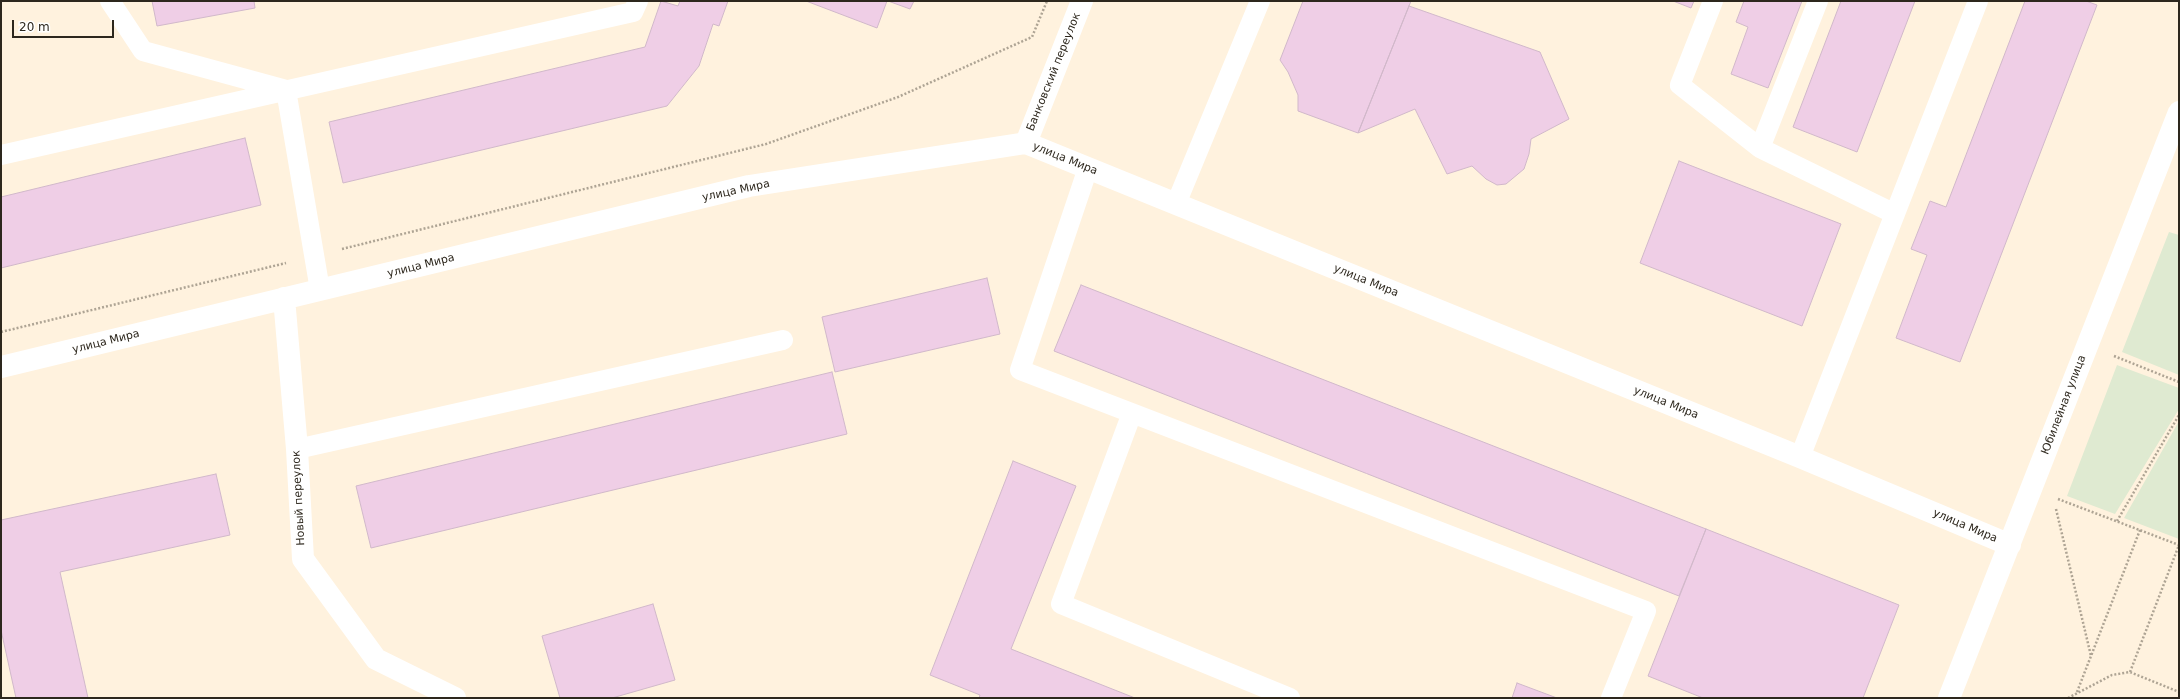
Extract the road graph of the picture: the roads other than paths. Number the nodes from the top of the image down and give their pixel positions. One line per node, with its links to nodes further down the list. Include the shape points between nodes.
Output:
1 (110, 1): 8 (lane, via 143,51)
2 (638, 1): 8 (lane, via 633,12)
3 (1082, 1): 10 (street, Банковский переулок)
4 (1260, 1): 14 (lane)
5 (1712, 1): 11 (lane, via 1680,85)
6 (1818, 1): 11 (lane)
7 (1978, 1): 15 (lane)
8 (286, 90): 12 (lane); 16 (lane)
9 (2179, 112): 23 (street, Юбилейная улица)
10 (1026, 143): 13 (street, улица Мира); 16 (street, улица Мира, via 749,186)
11 (1760, 148): 15 (lane)
12 (1, 155)
13 (1088, 168): 14 (street, улица Мира); 20 (lane, via 1020,370)
14 (1176, 204): 22 (street, улица Мира)
15 (1895, 214): 22 (lane)
16 (320, 290): 17 (street, улица Мира)
17 (284, 298): 19 (street, улица Мира); 21 (street, Новый переулок)
18 (783, 340): 21 (lane)
19 (1, 367)
20 (1132, 413): 25 (lane, via 1061,604); 26 (lane, via 1646,611)
21 (297, 449): 24 (street, Новый переулок, via 303,559 376,659)
22 (1800, 457): 23 (street, улица Мира)
23 (2010, 545): 27 (street, Юбилейная улица)
24 (455, 698)
25 (1290, 698)
26 (1611, 698)
27 (1949, 698)

